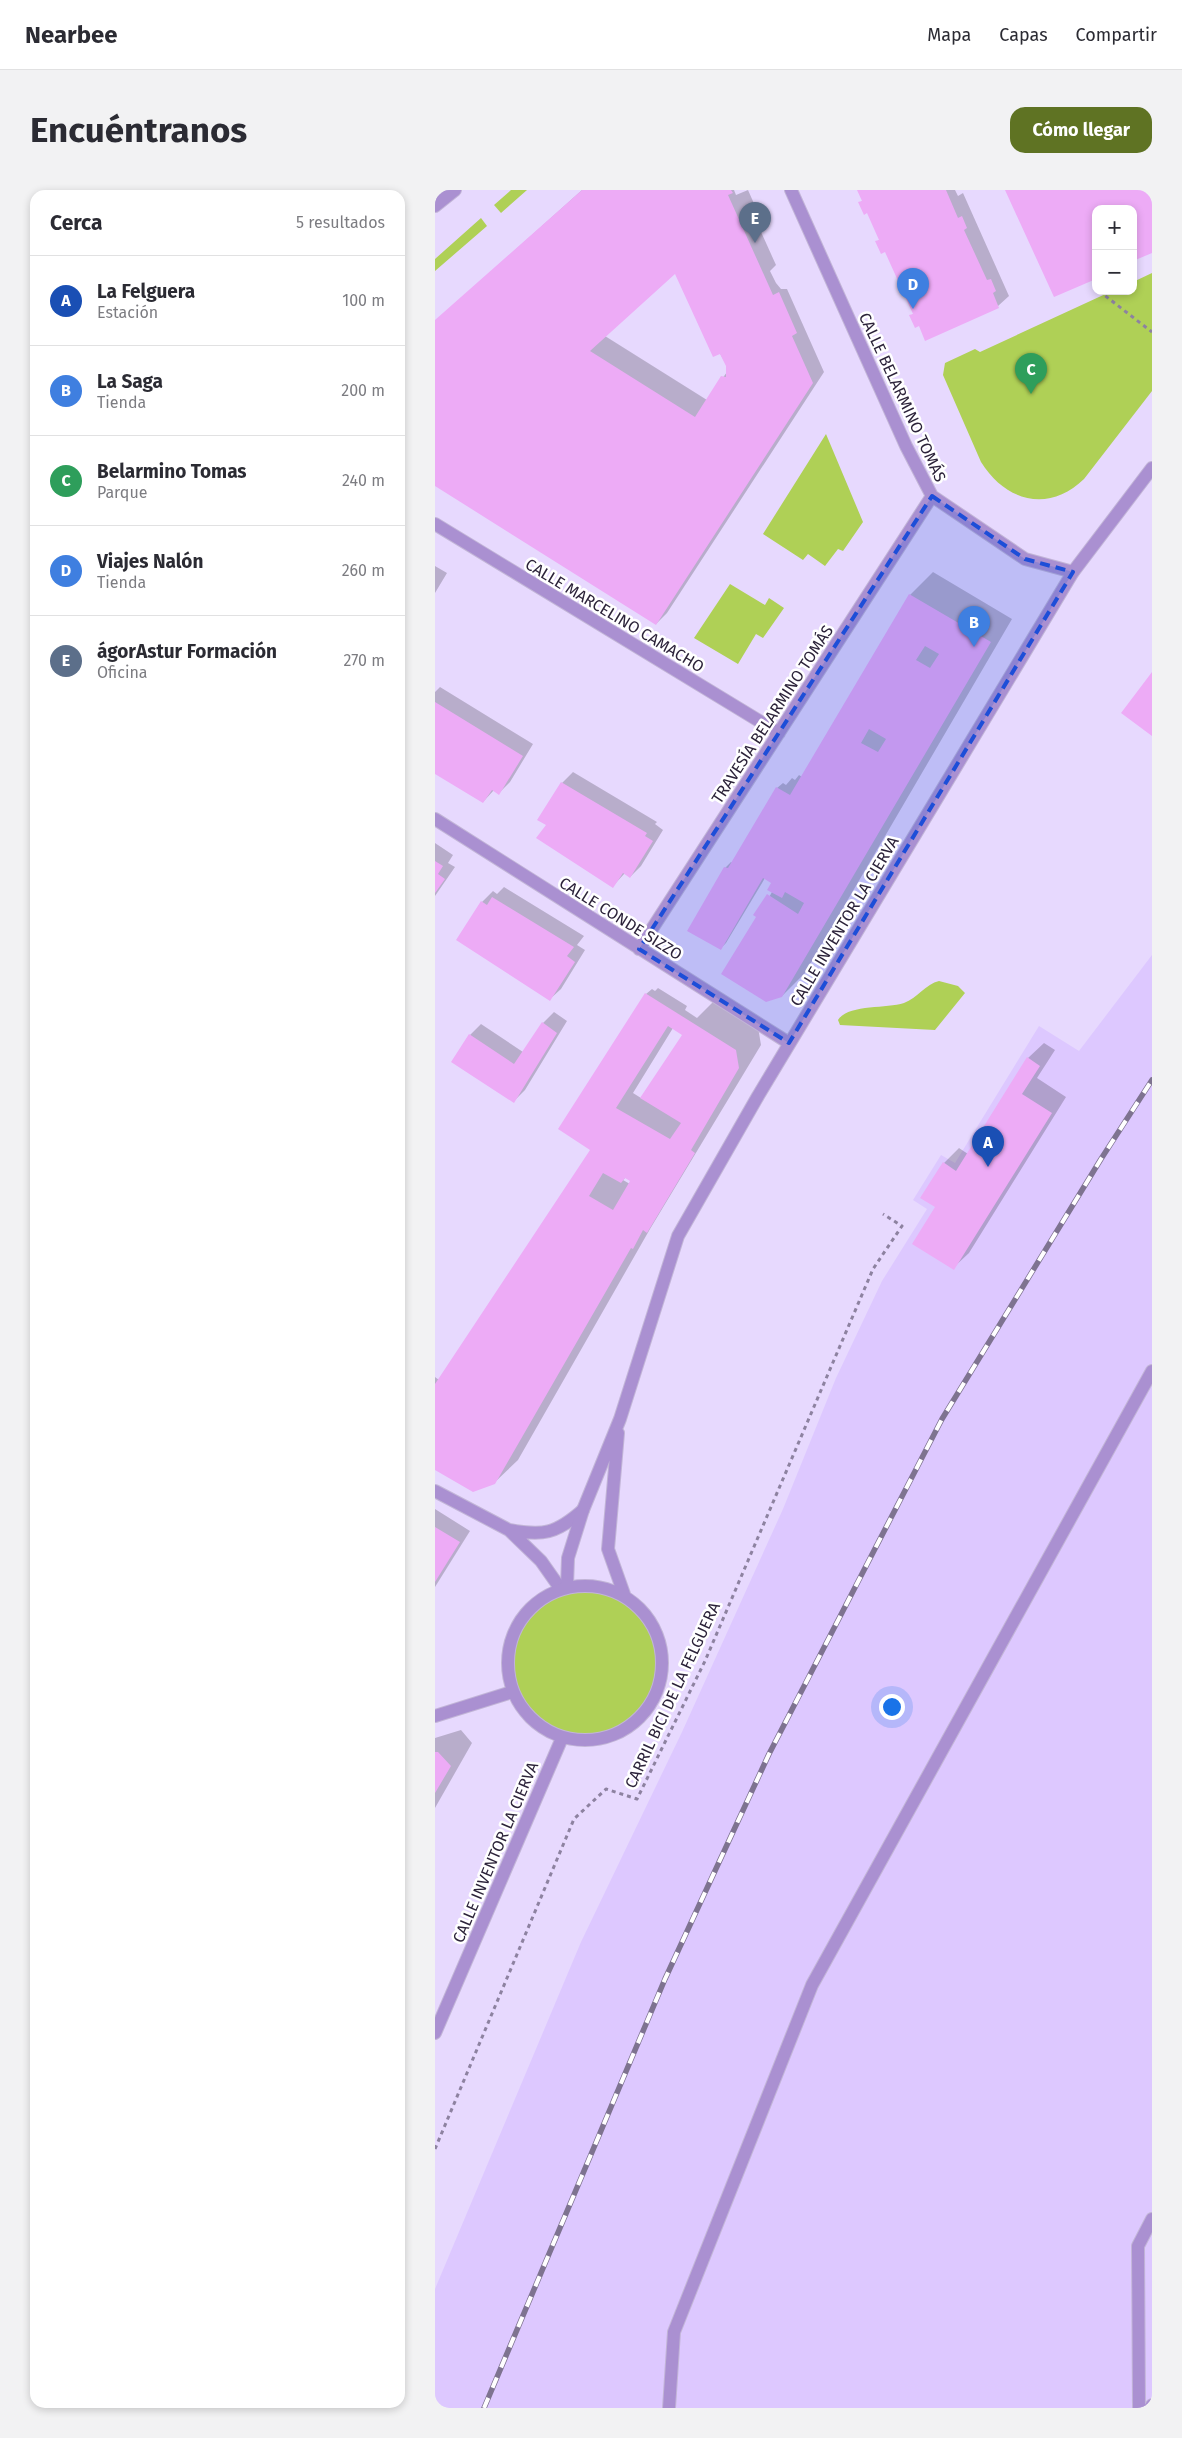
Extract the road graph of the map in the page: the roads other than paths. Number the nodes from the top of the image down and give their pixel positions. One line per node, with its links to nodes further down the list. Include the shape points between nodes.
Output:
1 (455, 190): 3 (street)
2 (791, 190): 5 (street, CALLE BELARMINO TOMÁS, via 906,446)
3 (435, 206)
4 (1152, 468): 7 (street, CALLE INVENTOR LA CIERVA)
5 (932, 496): 7 (street, CALLE BELARMINO TOMÁS, via 1025,559); 8 (street, TRAVESÍA BELARMINO TOMÁS)
6 (435, 524): 8 (street, CALLE MARCELINO CAMACHO)
7 (1073, 572): 11 (street, CALLE INVENTOR LA CIERVA)
8 (779, 733): 10 (street, TRAVESÍA BELARMINO TOMÁS)
9 (435, 819): 10 (street, CALLE CONDE SIZZO)
10 (639, 948): 11 (street, CALLE CONDE SIZZO)
11 (789, 1043): 13 (street, CALLE INVENTOR LA CIERVA, via 678,1236)
12 (1152, 1370): 24 (street, via 812,1985 674,2332)
13 (620, 1419): 15 (street, CALLE INVENTOR LA CIERVA); 18 (street, CALLE INVENTOR LA CIERVA, via 608,1549)
14 (435, 1491): 16 (street)
15 (583, 1510): 16 (street, CALLE INVENTOR LA CIERVA, via 565,1526 536,1535); 17 (street, CALLE INVENTOR LA CIERVA)
16 (509, 1530): 17 (street)
17 (563, 1587): 18 (street, via 597,1585); 19 (street, via 523,1614 508,1649)
18 (624, 1594): 21 (street, via 640,1606 653,1624 663,1655 657,1696 637,1722 599,1741)
19 (512, 1692): 20 (street); 21 (street, via 533,1722)
20 (435, 1716)
21 (562, 1738): 22 (street, CALLE INVENTOR LA CIERVA)
22 (435, 2033)
23 (1152, 2219): 25 (street, via 1138,2246)
24 (669, 2408)
25 (1139, 2408)

